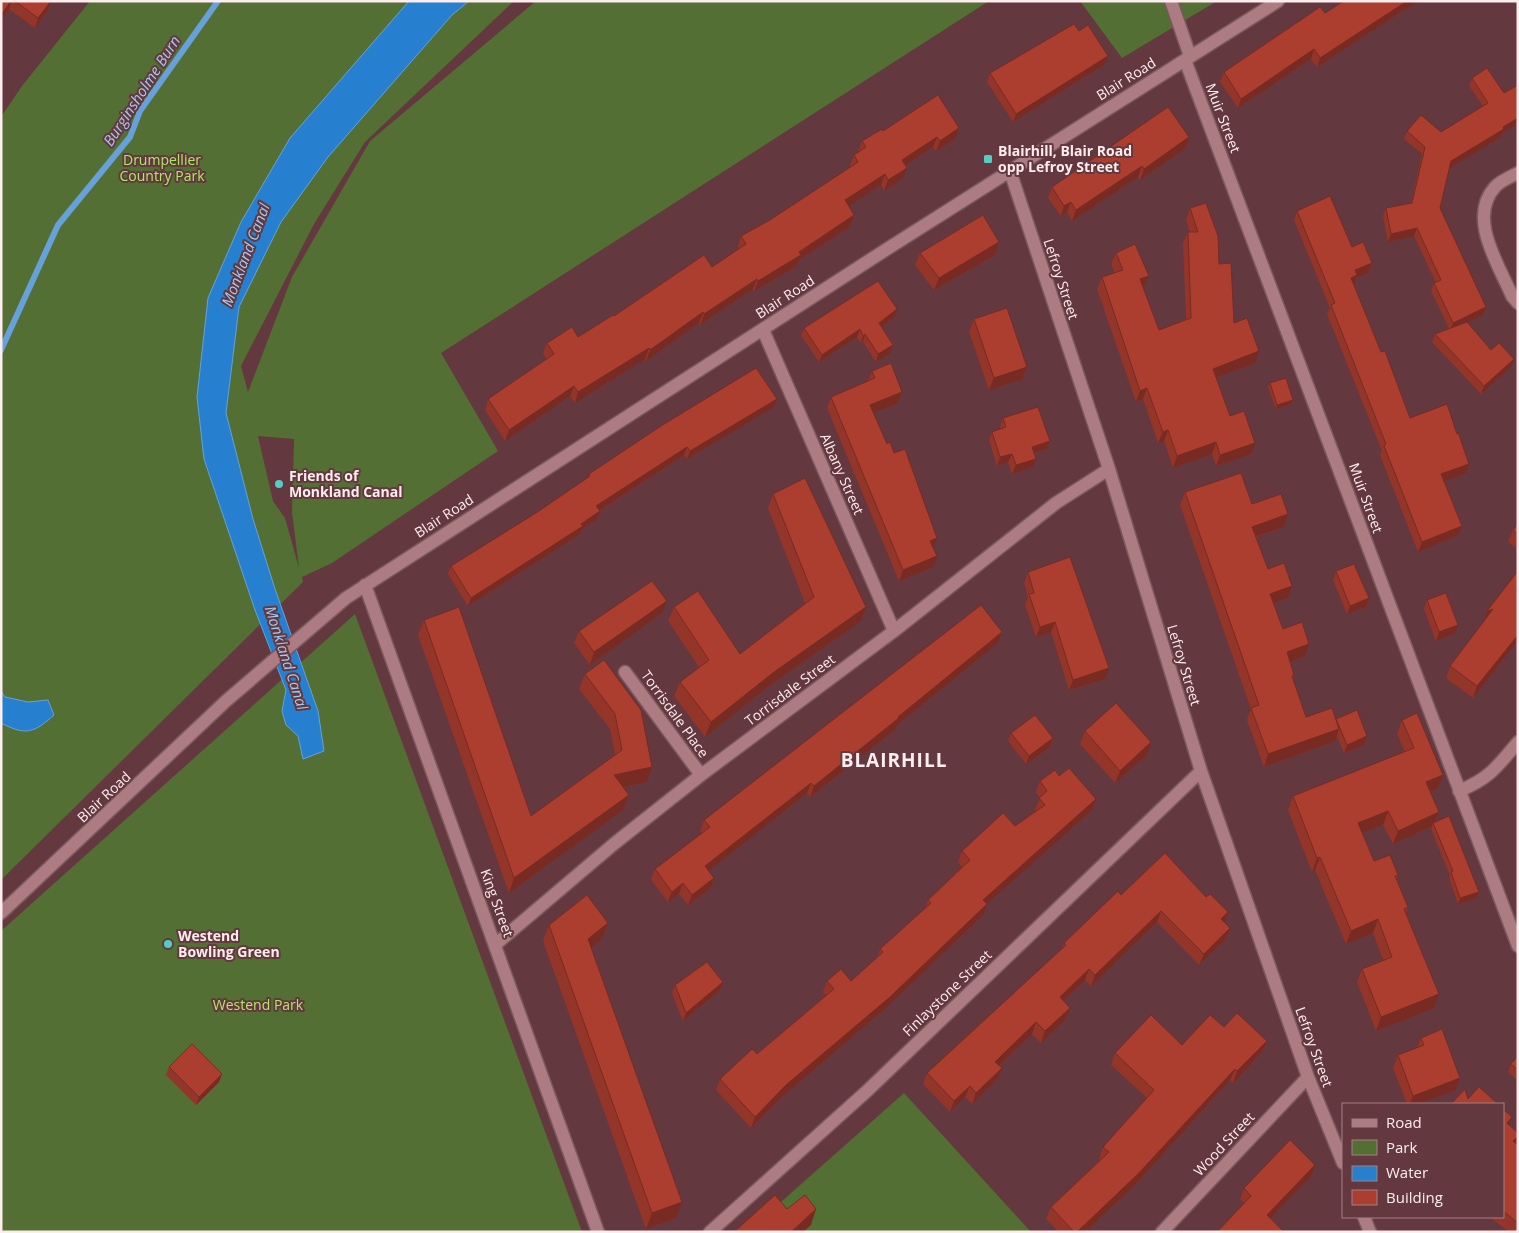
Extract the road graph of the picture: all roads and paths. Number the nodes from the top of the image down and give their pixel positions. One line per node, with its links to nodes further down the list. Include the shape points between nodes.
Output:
1 (1171, 1): 3 (street, Muir Street)
2 (1278, 1): 3 (street, Blair Road)
3 (1188, 58): 4 (street, Blair Road); 15 (street, Muir Street)
4 (1010, 171): 7 (street, Blair Road); 8 (street, Lefroy Street)
5 (1518, 172): 6 (street, via 1496,185 1488,196 1484,227 1512,296)
6 (1518, 303)
7 (763, 330): 9 (street, Blair Road); 10 (street, Albany Street)
8 (1109, 469): 10 (street, Torrisdale Street, via 1056,503); 13 (street, Lefroy Street)
9 (365, 585): 16 (street, Blair Road, via 312,624); 17 (street, King Street)
10 (894, 630): 14 (street, Torrisdale Street)
11 (625, 672): 14 (street, Torrisdale Place)
12 (1518, 742): 15 (street, via 1492,773)
13 (1200, 771): 19 (street, Lefroy Street); 23 (street, Finlaystone Street, via 867,1091)
14 (700, 775): 17 (street, Torrisdale Street)
15 (1459, 791): 18 (street, Muir Street)
16 (1, 913)
17 (496, 944): 22 (street, King Street)
18 (1518, 946)
19 (1308, 1077): 20 (street, Lefroy Street); 24 (street, Wood Street)
20 (1342, 1161)
21 (1364, 1218): 25 (street)
22 (598, 1232)
23 (710, 1232)
24 (1162, 1232)
25 (1370, 1232)

